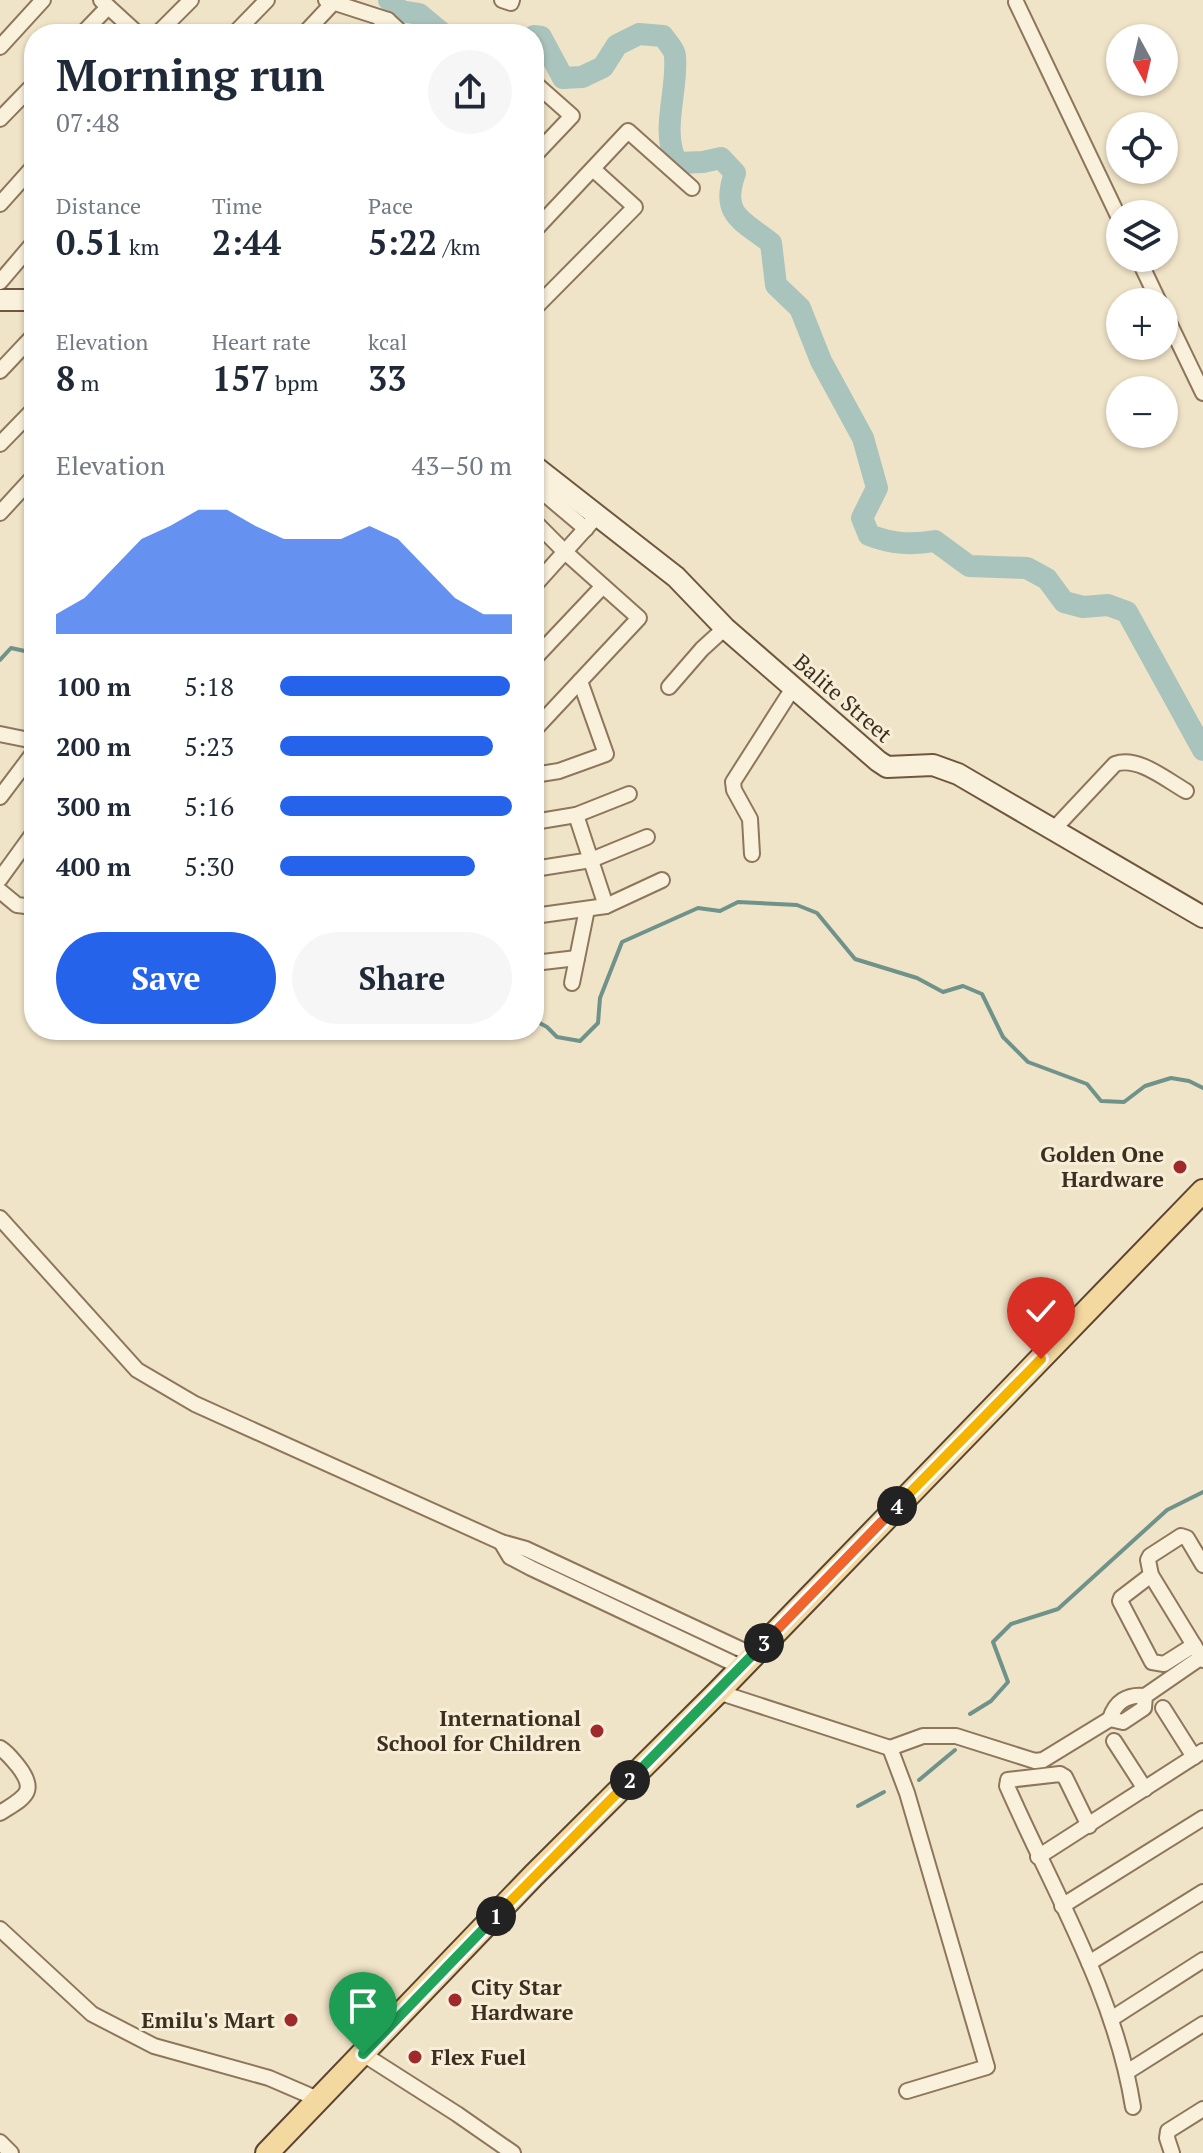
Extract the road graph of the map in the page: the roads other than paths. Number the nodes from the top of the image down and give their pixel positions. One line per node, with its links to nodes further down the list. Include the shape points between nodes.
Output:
1 (43, 0): 17 (street)
2 (191, 0): 12 (street)
3 (267, 0): 13 (street)
4 (502, 0): 5 (street)
5 (512, 0)
6 (329, 2): 9 (street); 14 (street)
7 (1016, 2): 25 (street)
8 (104, 4): 10 (street); 11 (street)
9 (388, 20): 15 (street); 16 (street)
10 (89, 24)
11 (127, 24)
12 (167, 24)
13 (244, 24)
14 (312, 24)
15 (384, 24)
16 (392, 24)
17 (0, 47)
18 (544, 91): 21 (street, via 572,116)
19 (24, 94): 20 (street)
20 (0, 119)
21 (544, 145)
22 (593, 169): 24 (street, via 628,131); 27 (street); 30 (street, via 635,207)
23 (24, 177): 26 (street)
24 (692, 188)
25 (1110, 200)
26 (0, 204)
27 (544, 215)
28 (24, 254): 29 (street)
29 (0, 282)
30 (544, 299)
31 (0, 300): 32 (street)
32 (24, 300)
33 (1178, 341): 36 (street)
34 (24, 346): 35 (street)
35 (0, 371)
36 (1203, 393)
37 (24, 419): 38 (street)
38 (0, 444)
39 (544, 476): 43 (street, Balite Street)
40 (24, 487): 42 (street)
41 (544, 491): 43 (street)
42 (0, 513)
43 (591, 522): 45 (street); 48 (street, Balite Street, via 676,577)
44 (544, 531): 45 (street)
45 (565, 552): 46 (street); 47 (street)
46 (544, 575)
47 (603, 586): 49 (street); 50 (street, via 639,618)
48 (725, 628): 51 (street); 52 (street, Balite Street)
49 (544, 648)
50 (580, 681): 53 (street); 57 (street, via 606,754)
51 (669, 687)
52 (793, 688): 63 (street, Balite Street, via 887,767 944,767); 66 (street, via 733,782 750,819)
53 (544, 720)
54 (0, 734): 55 (street)
55 (24, 739)
56 (24, 765): 60 (street)
57 (544, 773)
58 (1186, 791): 63 (street, via 1125,760 1115,764)
59 (629, 794): 61 (street)
60 (0, 797)
61 (576, 815): 62 (street); 67 (street)
62 (544, 820)
63 (1053, 830): 76 (street, Balite Street)
64 (647, 837): 67 (street)
65 (24, 846): 69 (street)
66 (752, 854)
67 (591, 860): 68 (street); 73 (street)
68 (544, 867)
69 (0, 879)
70 (662, 880): 73 (street)
71 (0, 891): 72 (street)
72 (24, 906)
73 (606, 906): 74 (street)
74 (587, 909): 75 (street); 77 (street)
75 (544, 915)
76 (1203, 917)
77 (577, 958): 78 (street); 79 (street)
78 (544, 962)
79 (572, 983)
80 (1203, 1191): 85 (main road)
81 (0, 1218): 85 (street, via 137,1370 195,1404 501,1542 510,1557 531,1568)
82 (1203, 1565): 83 (street, via 1181,1536 1150,1556)
83 (1151, 1575): 84 (street); 84 (street, via 1120,1601 1152,1662)
84 (1200, 1654): 90 (street, via 1145,1696 1144,1708 1135,1717 1123,1722 1110,1719 1039,1761 956,1736 923,1736)
85 (747, 1661): 86 (main road)
86 (718, 1692): 90 (street); 104 (main road)
87 (1163, 1708): 91 (street)
88 (1114, 1741): 92 (street)
89 (0, 1748): 93 (street, via 30,1786 25,1797)
90 (890, 1748): 106 (street, via 987,2067)
91 (1199, 1754): 92 (street)
92 (1145, 1789): 95 (street)
93 (0, 1813)
94 (1203, 1818): 98 (street)
95 (1089, 1826): 96 (street); 96 (street, via 1060,1774 1008,1780)
96 (1038, 1857): 98 (street)
97 (1203, 1892): 101 (street)
98 (1062, 1906): 101 (street)
99 (0, 1929): 107 (street, via 92,2014 180,2056 269,2078)
100 (1203, 1960): 102 (street)
101 (1089, 1963): 102 (street)
102 (1111, 2019): 105 (street)
103 (1203, 2024): 105 (street)
104 (363, 2054): 107 (main road); 113 (street)
105 (1127, 2072): 108 (street)
106 (907, 2091)
107 (320, 2100): 112 (main road)
108 (1133, 2107)
109 (1203, 2109): 114 (street, via 1168,2131)
110 (0, 2142): 111 (street)
111 (11, 2153)
112 (267, 2153)
113 (513, 2153)
114 (1172, 2153)

